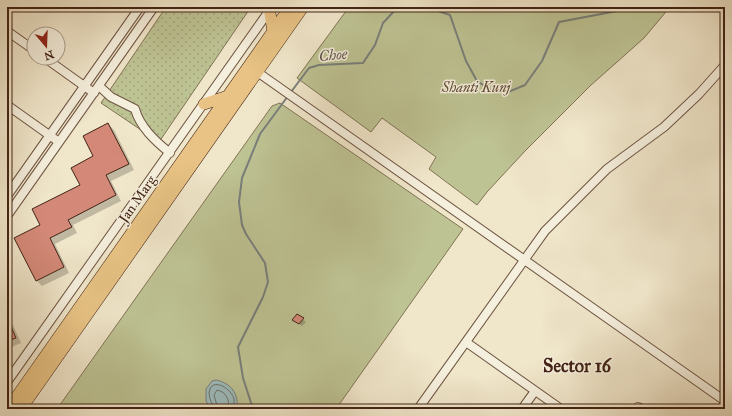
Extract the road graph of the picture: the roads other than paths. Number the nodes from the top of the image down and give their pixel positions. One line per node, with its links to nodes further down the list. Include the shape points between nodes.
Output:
1 (140, 7): 12 (street)
2 (154, 7): 13 (street)
3 (290, 7): 7 (main road, Jan Marg)
4 (303, 7): 11 (main road, Jan Marg)
5 (269, 9): 7 (main road); 15 (street)
6 (7, 31): 8 (street)
7 (273, 32): 11 (main road, Jan Marg)
8 (26, 44)
9 (725, 65): 22 (street, via 664,127 606,169 545,231)
10 (56, 66): 12 (street)
11 (253, 69): 14 (main road, Jan Marg); 22 (street); 28 (main road, Jan Marg)
12 (84, 86): 13 (street); 17 (street)
13 (96, 89): 18 (street); 19 (street, via 135,109 138,119 156,142)
14 (228, 96): 15 (main road); 27 (main road, Jan Marg)
15 (204, 104): 19 (street)
16 (7, 105): 17 (street)
17 (50, 135): 18 (street); 20 (street)
18 (59, 142): 21 (street)
19 (170, 153): 24 (street)
20 (7, 196)
21 (7, 216)
22 (525, 260): 23 (street); 26 (street)
23 (466, 342): 25 (street); 29 (street)
24 (7, 382)
25 (535, 391): 30 (street); 31 (street)
26 (725, 401)
27 (8, 409)
28 (21, 409)
29 (418, 409)
30 (522, 409)
31 (561, 409)

